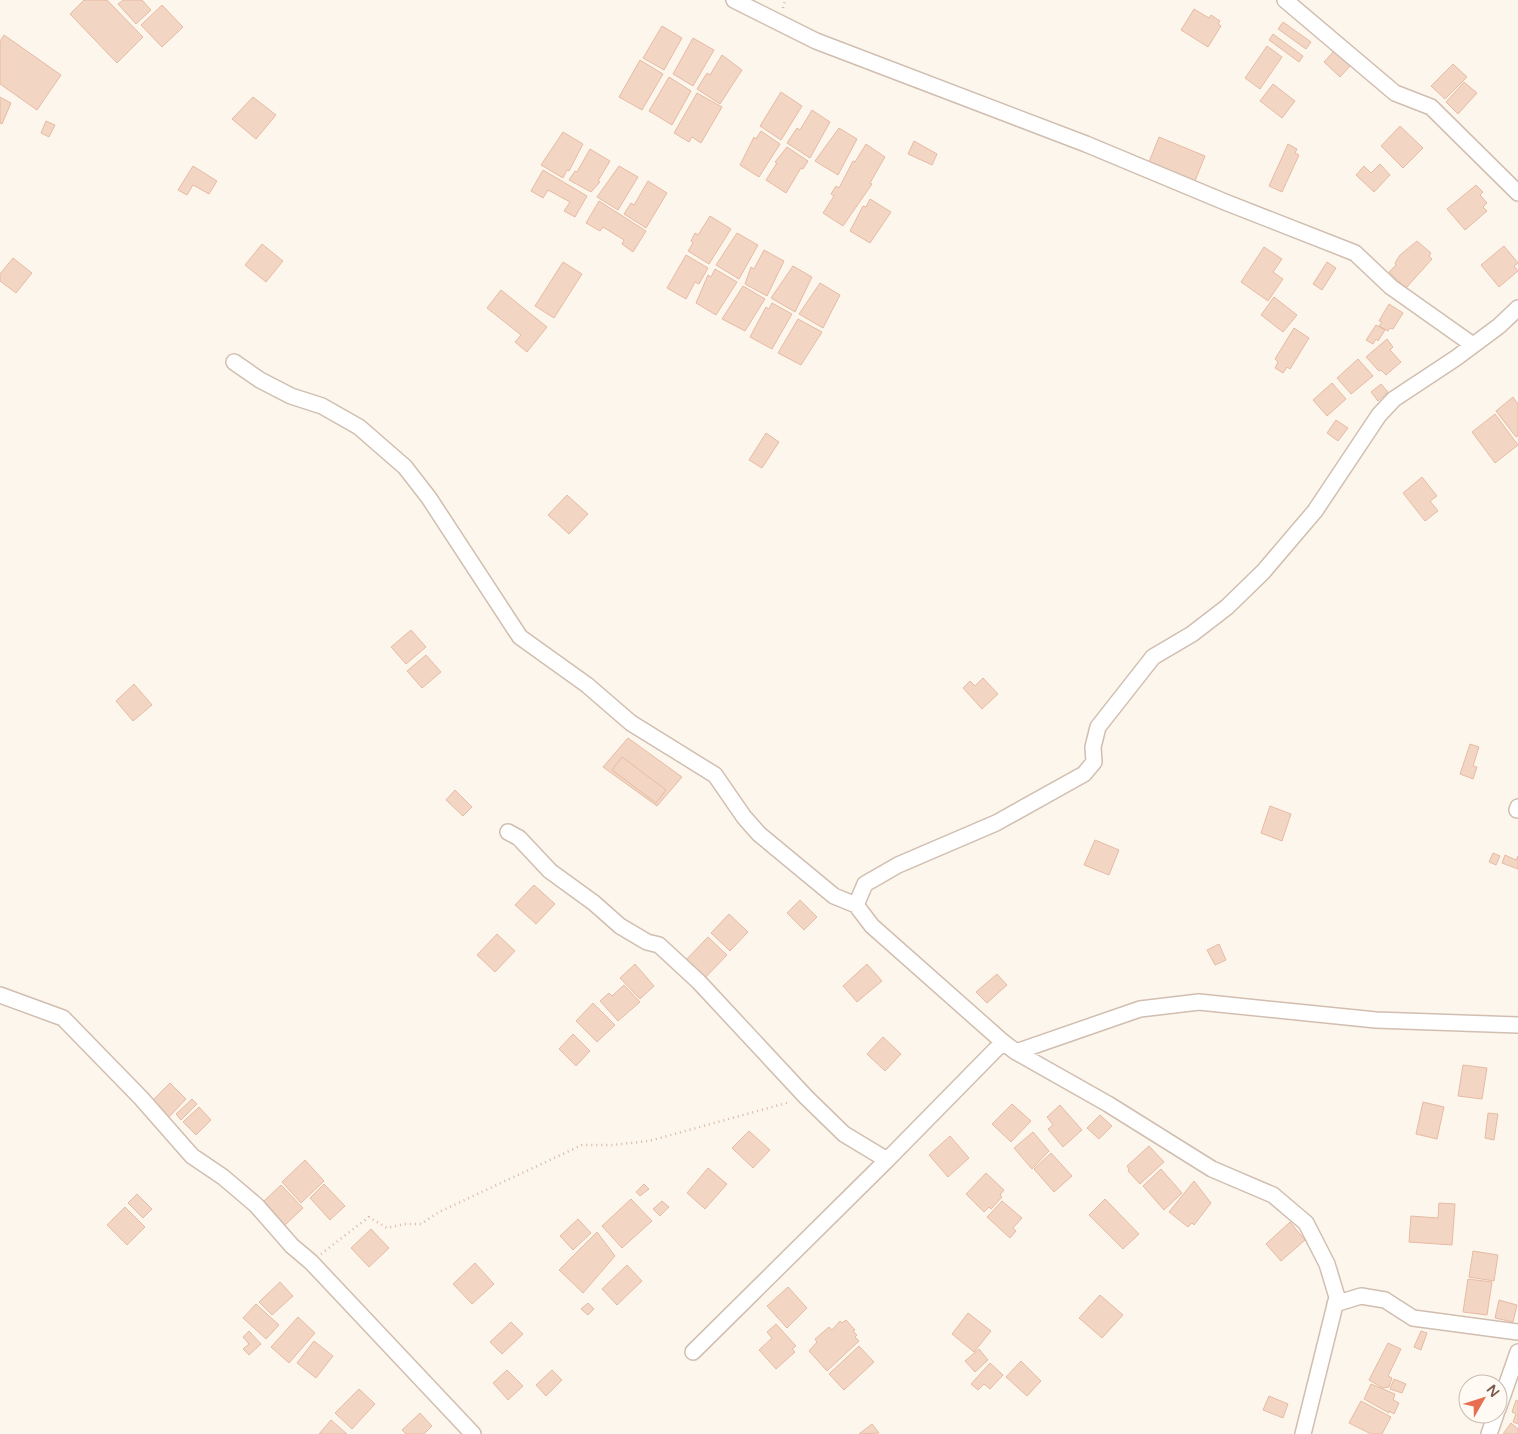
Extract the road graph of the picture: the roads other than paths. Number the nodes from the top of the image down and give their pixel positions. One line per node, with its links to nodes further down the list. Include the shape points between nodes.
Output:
1 (734, 0): 5 (street, via 816,41 1086,144 1355,253 1391,288)
2 (1285, 0): 3 (street, via 1395,92 1431,106)
3 (1518, 192)
4 (1518, 308): 5 (street)
5 (1473, 345): 8 (street, via 1394,399 1379,415 1315,511 1263,572 1227,607 1192,634 1153,657 1098,727 1093,747 1094,762 1084,774 996,823 898,865 865,884)
6 (234, 362): 8 (street, via 291,396 322,406 360,427 405,467 429,498 520,637 587,685 631,723 715,775 759,834 834,896)
7 (508, 832): 13 (street, via 519,838 550,871 620,926 647,942 659,944 844,1134)
8 (856, 905): 11 (street, via 872,926)
9 (0, 995): 19 (street, via 63,1018 147,1104 192,1156 256,1205)
10 (1518, 1025): 12 (street, via 1376,1020 1198,1002 1140,1008)
11 (1003, 1042): 12 (street); 13 (street)
12 (1016, 1052): 14 (street, via 1108,1104 1212,1169 1273,1195 1306,1224 1328,1264 1337,1297)
13 (887, 1160): 16 (street)
14 (1335, 1304): 15 (street, via 1361,1296 1385,1300 1413,1318); 20 (street)
15 (1518, 1332)
16 (693, 1352)
17 (1518, 1352): 18 (street)
18 (1508, 1380)
19 (473, 1434)
20 (1303, 1434)

